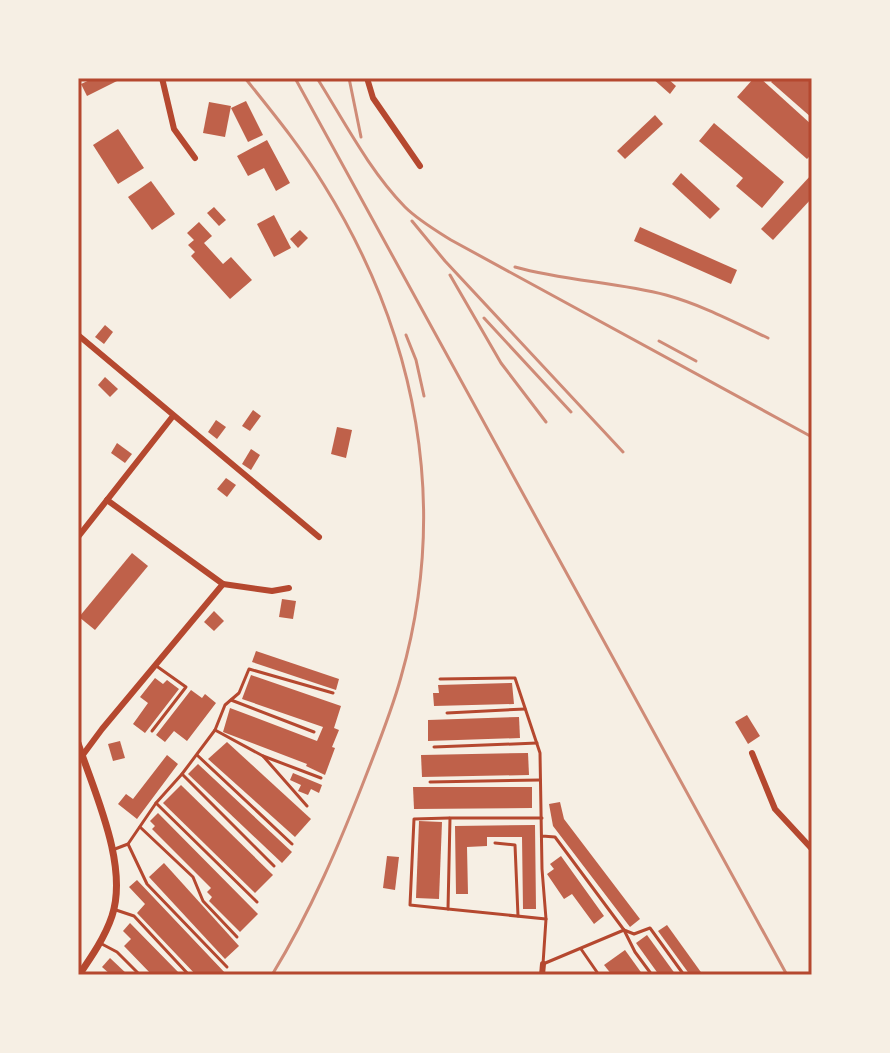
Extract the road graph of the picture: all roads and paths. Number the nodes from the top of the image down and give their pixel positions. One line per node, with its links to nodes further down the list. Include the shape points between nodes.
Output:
1 (162, 78): 3 (street, via 174,129)
2 (367, 78): 4 (street, via 373,98)
3 (195, 158)
4 (420, 166)
5 (78, 335): 6 (street)
6 (173, 416): 7 (street); 9 (street)
7 (107, 500): 8 (street); 10 (street)
8 (78, 537)
9 (319, 537)
10 (223, 584): 11 (street, via 272,591); 12 (street)
11 (289, 588)
12 (155, 665): 19 (lane, via 186,687); 26 (street)
13 (440, 679): 16 (lane, via 515,678)
14 (333, 693): 15 (lane, via 249,669)
15 (231, 700): 18 (lane); 20 (lane)
16 (525, 709): 17 (lane); 22 (lane)
17 (447, 713)
18 (215, 730): 25 (lane); 27 (lane)
19 (152, 731)
20 (314, 732)
21 (78, 743): 26 (street)
22 (537, 743): 23 (lane); 30 (lane)
23 (434, 747)
24 (752, 753): 41 (street, via 775,809)
25 (197, 755): 28 (lane); 40 (lane)
26 (82, 756): 42 (street)
27 (263, 756): 29 (lane); 33 (lane)
28 (182, 774): 32 (lane); 43 (lane)
29 (321, 778)
30 (540, 780): 31 (lane); 35 (lane)
31 (430, 782)
32 (156, 803): 36 (lane); 44 (lane)
33 (307, 806)
34 (450, 818): 35 (lane); 46 (lane); 46 (lane, via 414,819 410,905)
35 (542, 818): 37 (lane)
36 (140, 827): 39 (lane); 50 (lane, via 193,877 203,901)
37 (542, 836): 48 (lane); 49 (lane, via 555,837)
38 (495, 843): 47 (lane, via 515,845)
39 (128, 844): 42 (lane); 54 (lane, via 147,884)
40 (292, 844)
41 (812, 849)
42 (112, 851): 45 (street, via 117,888)
43 (274, 866)
44 (257, 902)
45 (113, 909): 51 (street); 57 (lane, via 134,916)
46 (448, 909): 47 (lane)
47 (518, 916): 48 (lane)
48 (546, 919): 53 (lane)
49 (624, 930): 52 (lane); 60 (lane); 61 (lane, via 634,934 650,928)
50 (237, 937)
51 (100, 943): 55 (street); 56 (lane)
52 (581, 949): 53 (lane); 59 (lane)
53 (543, 964): 58 (street)
54 (227, 967)
55 (79, 975)
56 (140, 975)
57 (189, 975)
58 (542, 975)
59 (599, 975)
60 (652, 975)
61 (684, 975)

